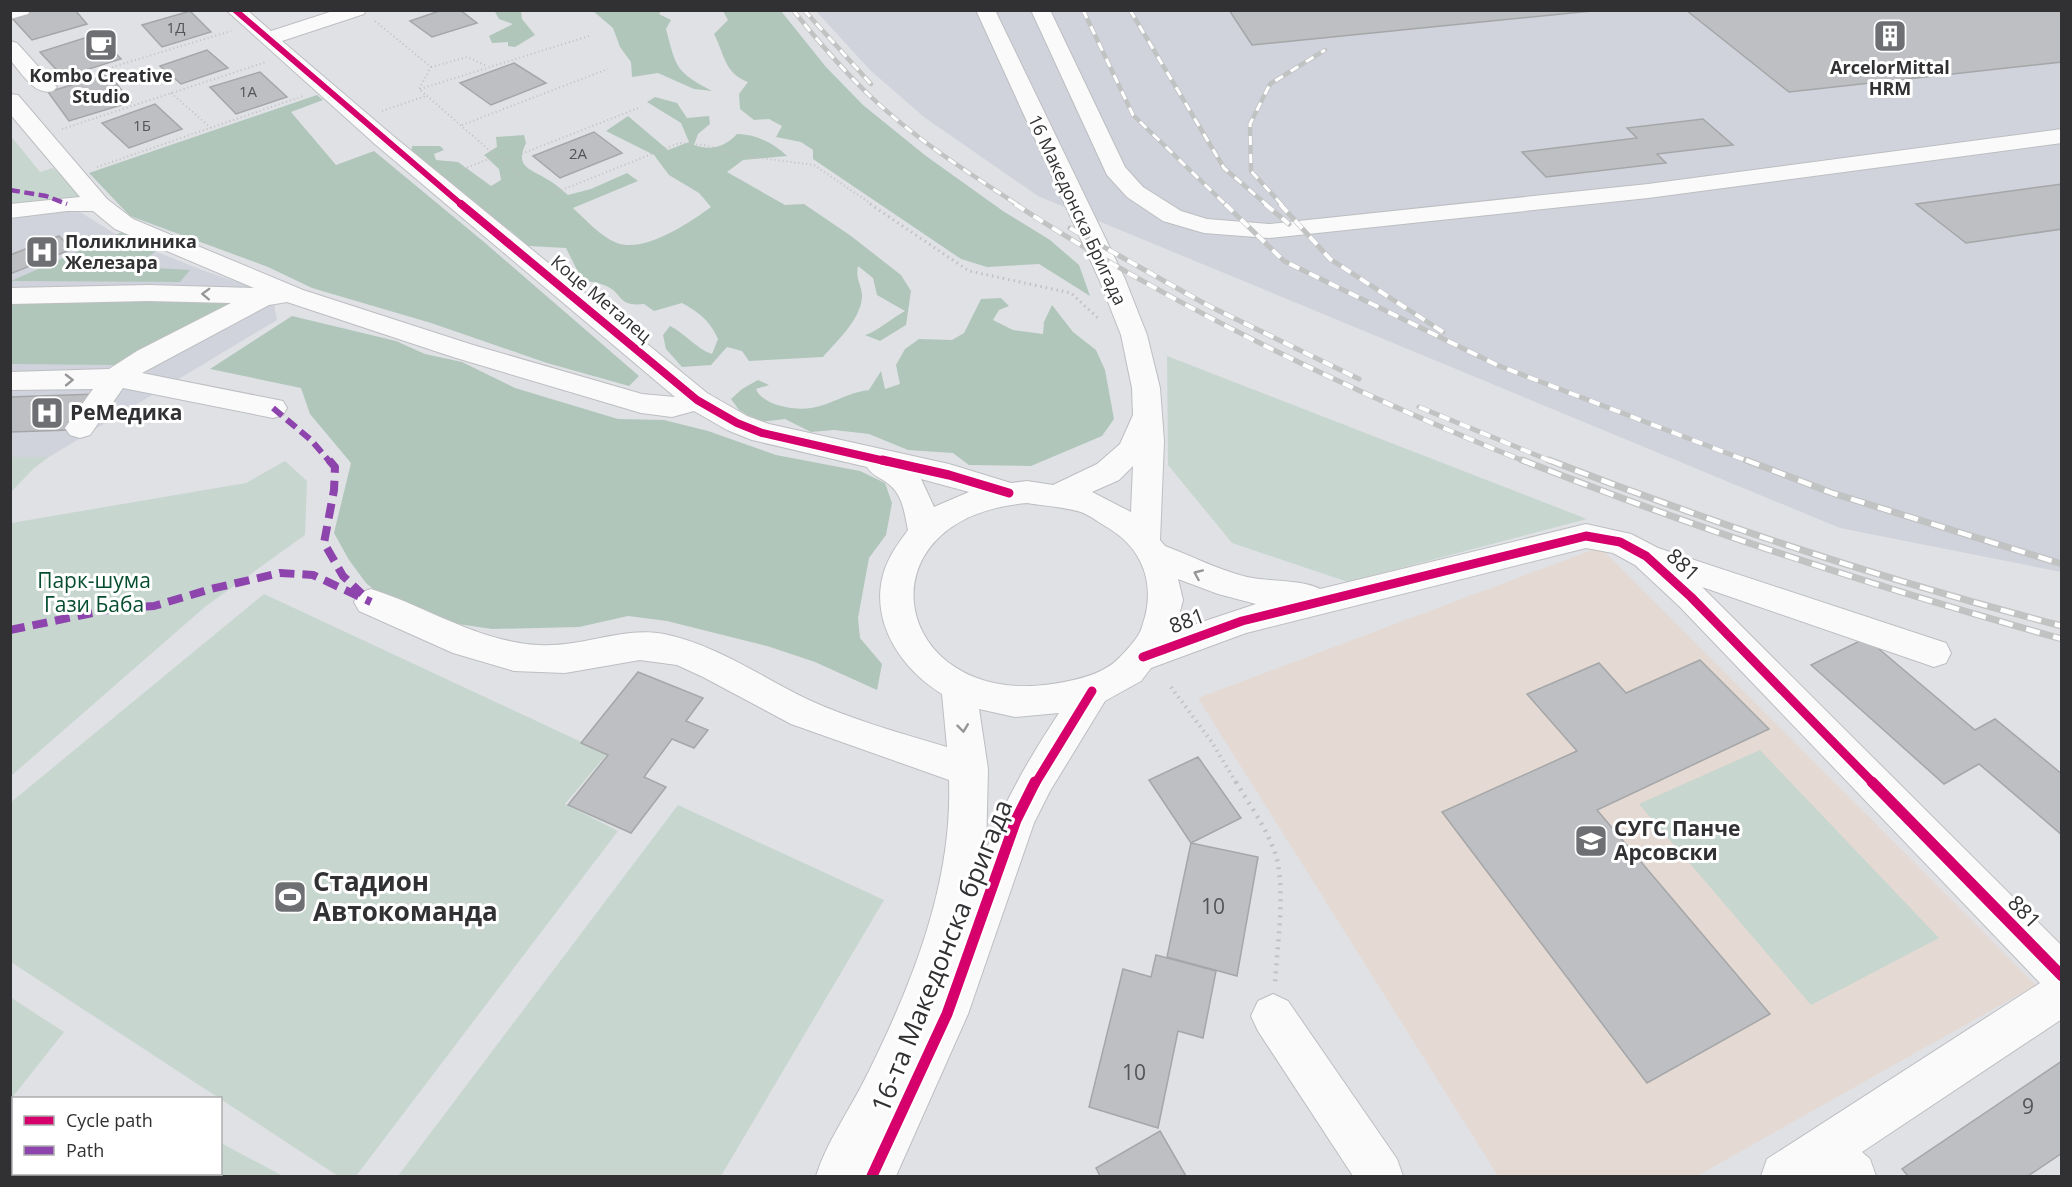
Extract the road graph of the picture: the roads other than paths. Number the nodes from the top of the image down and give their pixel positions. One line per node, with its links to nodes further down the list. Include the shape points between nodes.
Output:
1 (21, 10): 5 (street)
2 (235, 10): 7 (street, Коце Металец)
3 (985, 10): 23 (street, 16 Македонска Бригада, via 1112,279 1134,335 1146,388)
4 (1040, 10): 11 (street, via 1115,170 1135,192 1172,216 1228,229 1269,231 1353,224 1648,191)
5 (10, 14)
6 (364, 14): 7 (street)
7 (268, 39): 21 (street, Коце Металец)
8 (10, 47): 9 (street)
9 (46, 87)
10 (10, 100): 14 (street)
11 (2061, 136)
12 (10, 190): 13 (street)
13 (67, 204): 14 (street); 15 (street)
14 (99, 204): 18 (street, via 124,224)
15 (10, 211)
16 (10, 296): 17 (street, one-way to 16, via 148,292)
17 (264, 297): 18 (street); 19 (street)
18 (294, 297): 21 (street, via 641,403 672,407)
19 (116, 377): 20 (street, one-way to 19); 22 (street); 24 (street)
20 (10, 381)
21 (697, 400): 25 (street, Коце Металец, via 762,433)
22 (273, 408)
23 (1147, 417): 27 (street, 16 Македонска Бригада, via 1132,450 1108,472); 29 (street, 16 Македонска Бригада)
24 (80, 428)
25 (866, 456): 26 (street, Коце Металец); 28 (street, Коце Металец, via 910,484)
26 (1009, 493): 27 (street, 881); 28 (street, via 962,506)
27 (1062, 494): 29 (street, 881, via 1090,502 1131,523)
28 (924, 532): 35 (street, via 905,556 895,584 896,613 907,642 928,668)
29 (1151, 546): 31 (street, 881, one-way to 29, via 1299,597 1241,590 1203,577); 34 (street, via 1167,588 1166,606 1163,624)
30 (1646, 556): 31 (street, 881, via 1620,542 1586,536); 33 (street); 38 (street, 881, via 1691,597)
31 (1343, 597): 34 (street, 881, via 1242,621)
32 (370, 602): 37 (street, via 488,651 528,658 564,659 663,648 707,662 798,711)
33 (1934, 653)
34 (1143, 657): 36 (street, via 1120,676)
35 (959, 687): 36 (street, via 990,698 1024,703 1059,700); 37 (street, 16-та Македонска бригада, one-way to 37)
36 (1092, 691): 43 (street, 16-та Македонска бригада, via 1016,820 947,1014)
37 (969, 769): 42 (street, 16-та Македонска бригада, via 966,852 940,952 907,1037 864,1132)
38 (2061, 976)
39 (2061, 994): 41 (street)
40 (1273, 1016): 44 (street)
41 (1840, 1162): 45 (street)
42 (839, 1176)
43 (872, 1176)
44 (1380, 1176)
45 (1784, 1176)

